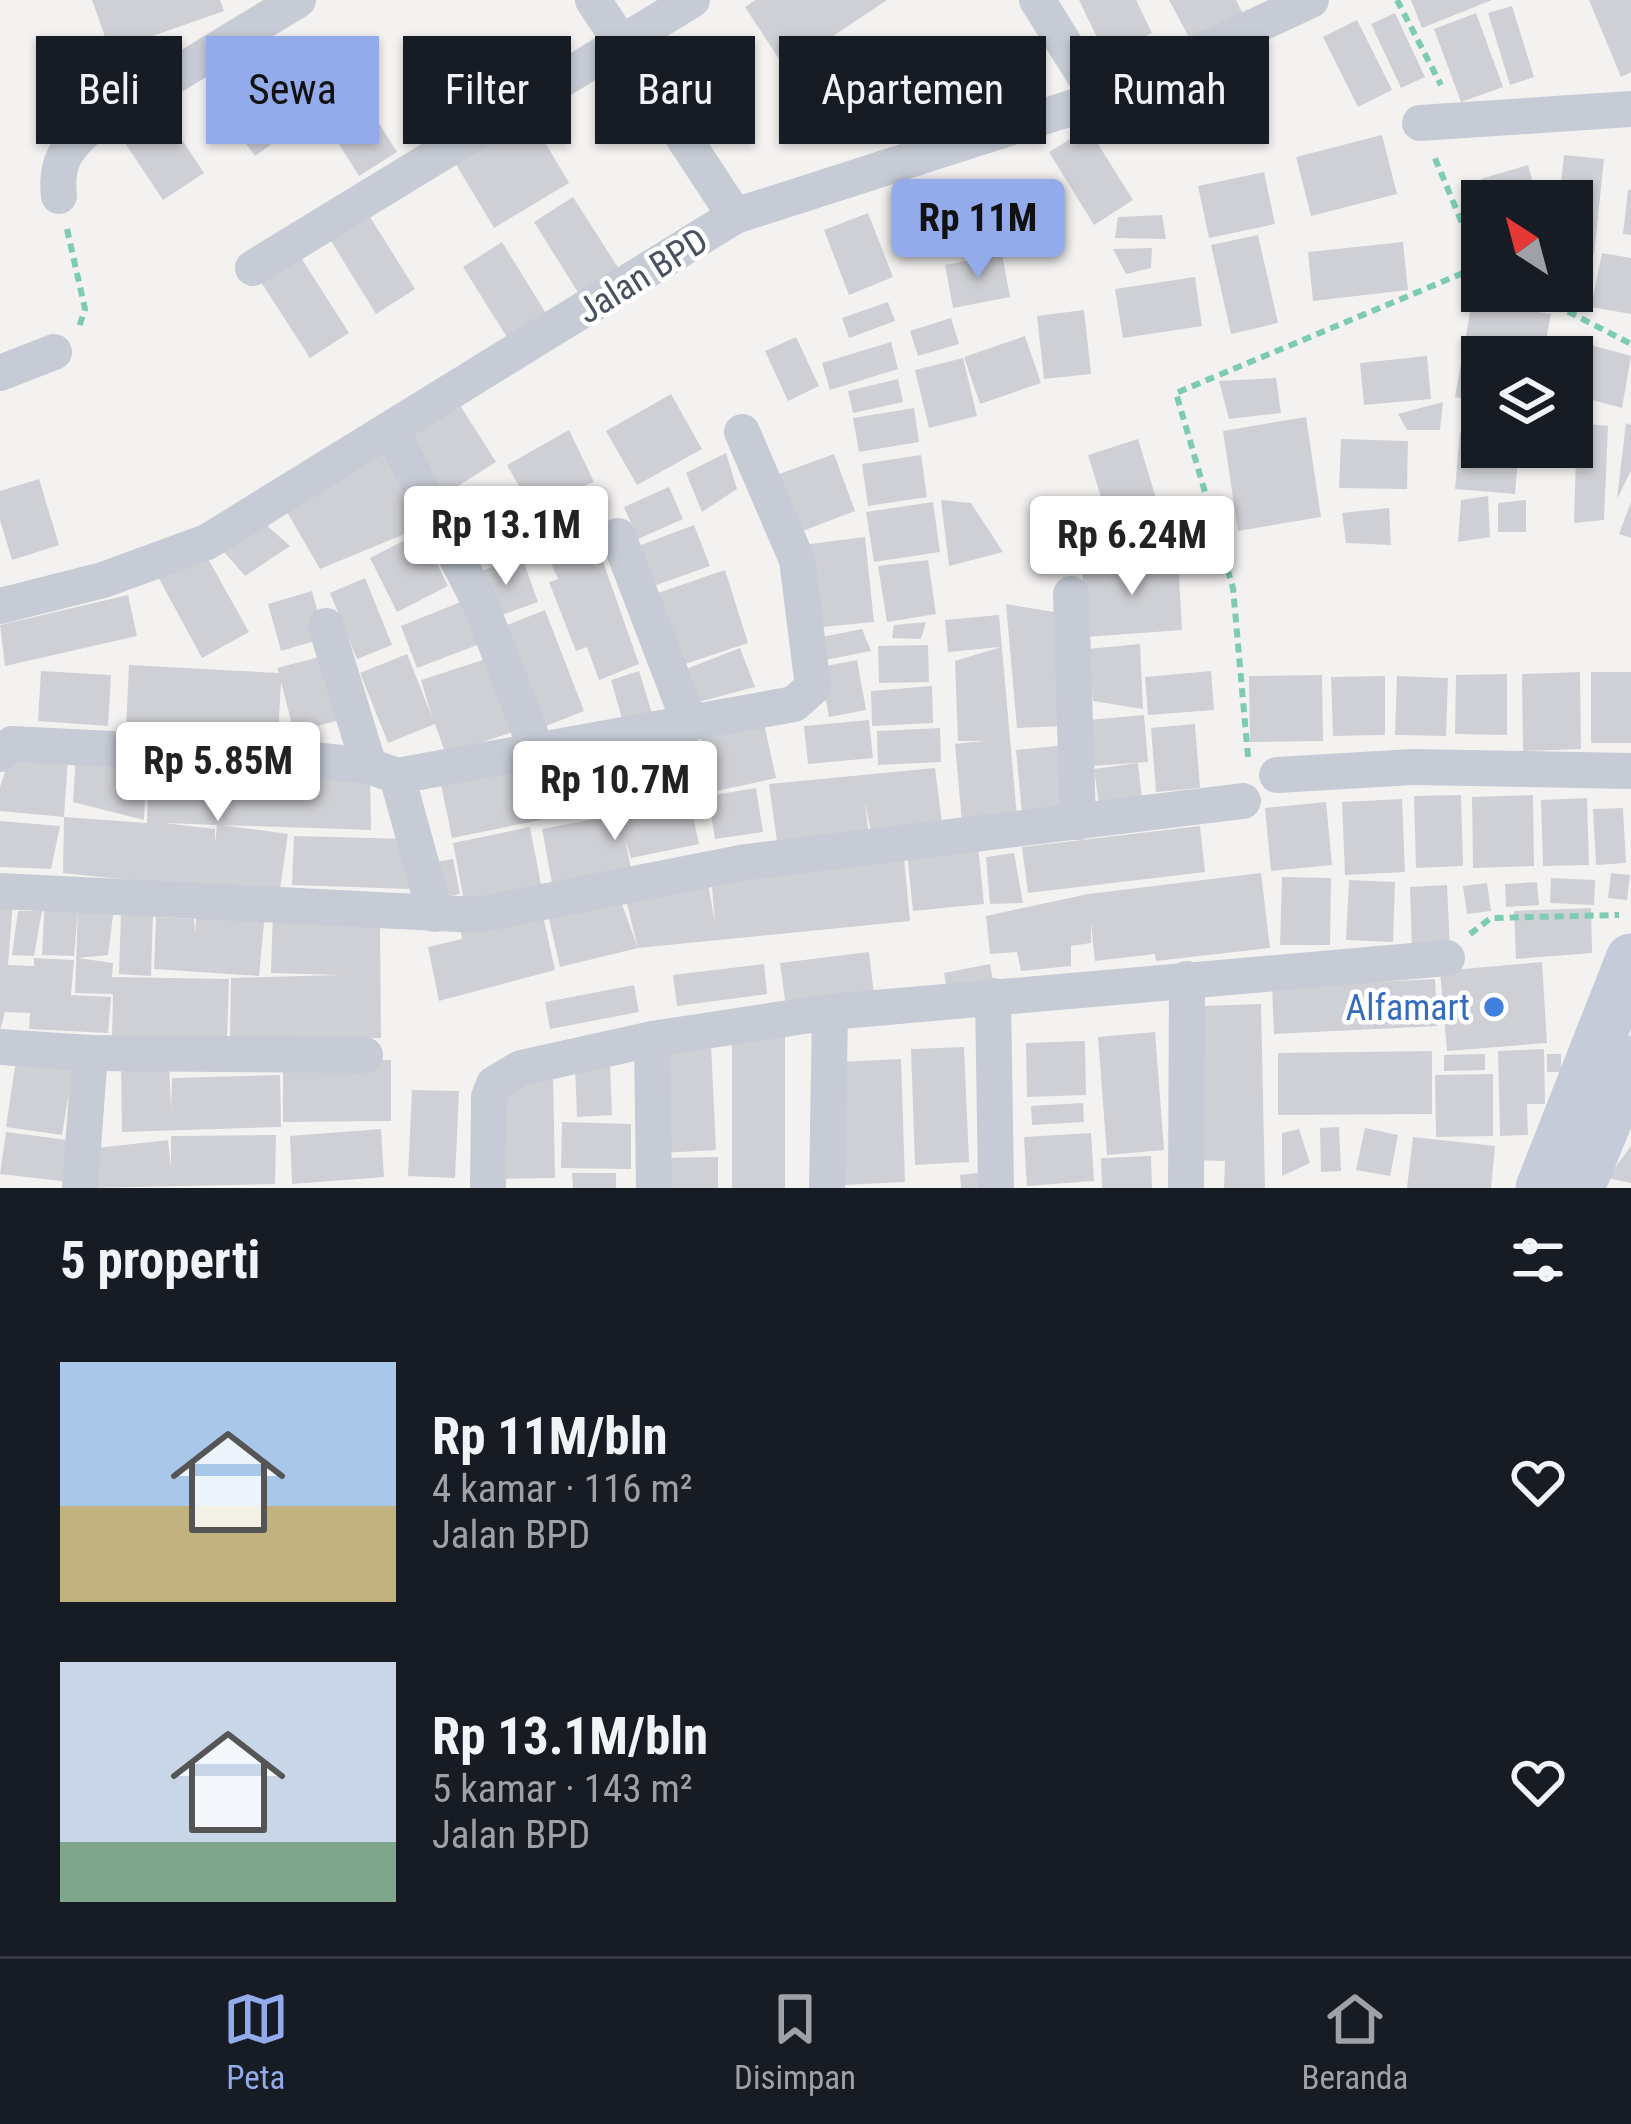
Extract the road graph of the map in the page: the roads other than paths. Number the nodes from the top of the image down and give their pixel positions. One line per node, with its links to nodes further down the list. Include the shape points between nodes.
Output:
1 (298, 0): 15 (street, via 91,126 68,145 56,171)
2 (593, 0): 6 (street)
3 (692, 0): 7 (street)
4 (1312, 0): 8 (street, Jalan BPD)
5 (1040, 1): 9 (street)
6 (615, 36)
7 (636, 36)
8 (1235, 36)
9 (1070, 51)
10 (595, 62): 17 (street)
11 (1070, 108): 16 (street, Jalan BPD)
12 (1631, 109): 13 (street)
13 (1420, 123)
14 (687, 144): 16 (street)
15 (59, 196)
16 (735, 216): 20 (street, Jalan BPD)
17 (253, 268)
18 (54, 352): 19 (street)
19 (0, 373)
20 (392, 432): 24 (street, Jalan BPD, via 174,557); 27 (street, via 480,603)
21 (742, 432): 26 (street, via 797,560 813,687 794,704)
22 (618, 536): 26 (street)
23 (1070, 594): 33 (street)
24 (0, 606)
25 (326, 626): 29 (street)
26 (690, 724): 27 (street)
27 (537, 751): 29 (street)
28 (0, 754): 29 (street, via 12,744)
29 (383, 771): 35 (street)
30 (1631, 771): 31 (street, via 1414,767)
31 (1277, 775)
32 (1243, 800): 33 (street)
33 (1078, 822): 35 (street, via 746,862 477,915)
34 (0, 892): 35 (street)
35 (435, 914)
36 (1447, 958): 38 (street)
37 (1631, 958): 52 (main road)
38 (1187, 980): 39 (street); 51 (street)
39 (993, 996): 40 (street); 50 (street)
40 (830, 1012): 41 (street); 49 (street)
41 (652, 1039): 47 (street, via 521,1068 494,1084); 48 (street)
42 (0, 1047): 43 (street)
43 (90, 1053): 44 (street); 46 (street)
44 (365, 1055)
45 (1631, 1061): 53 (main road)
46 (80, 1188)
47 (488, 1188)
48 (653, 1188)
49 (827, 1188)
50 (996, 1188)
51 (1186, 1188)
52 (1541, 1188)
53 (1579, 1188)

